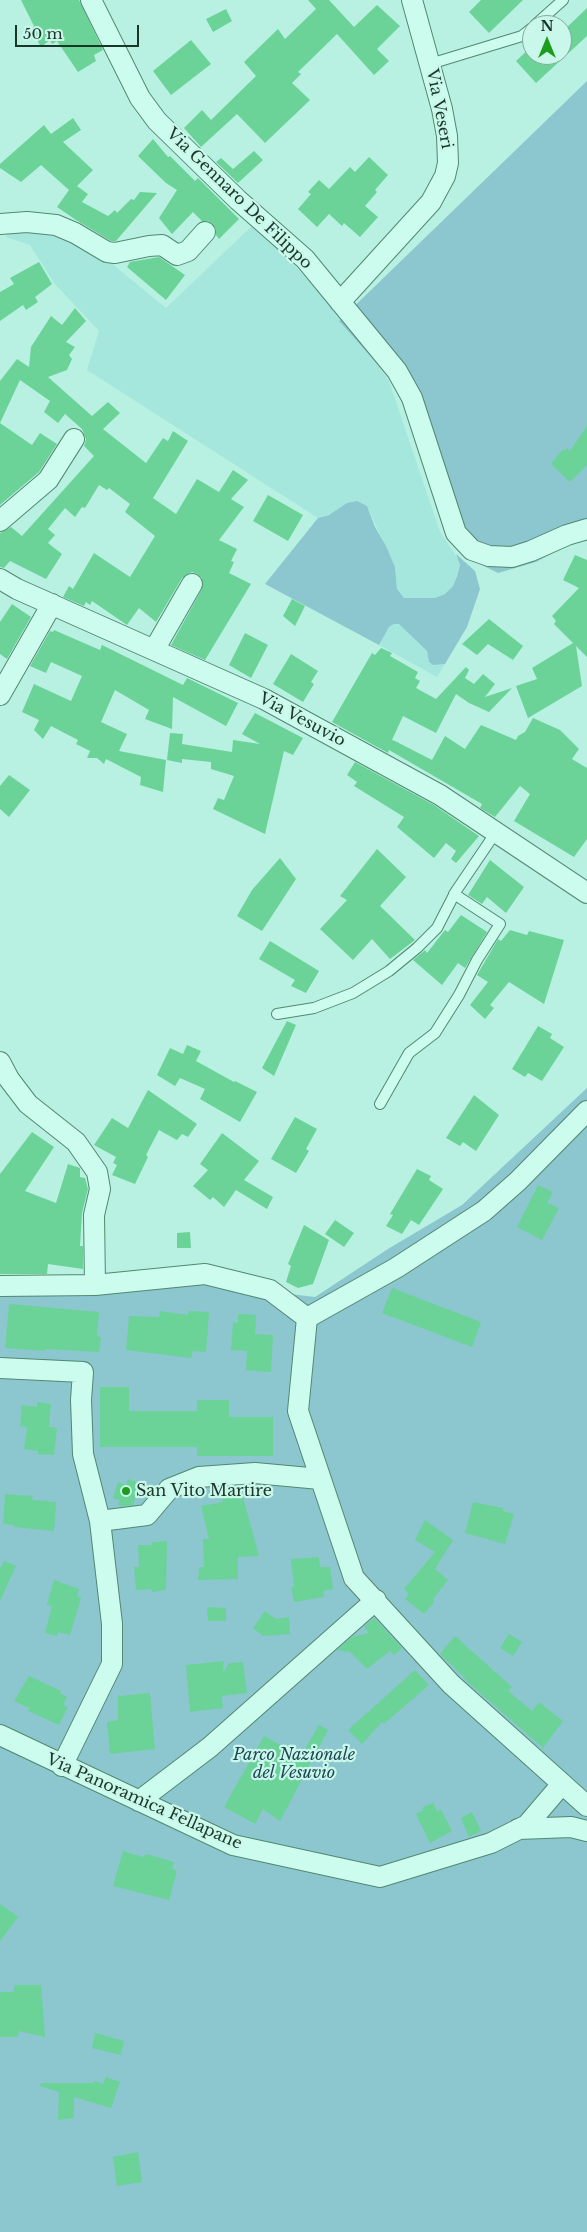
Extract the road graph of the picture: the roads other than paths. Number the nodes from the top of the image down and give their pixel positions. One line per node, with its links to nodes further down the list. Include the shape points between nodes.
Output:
1 (91, 0): 9 (street, Via Gennaro De Filippo, via 140,98 157,122 305,259)
2 (412, 0): 6 (street, Via Veseri)
3 (563, 0): 4 (lane)
4 (546, 15)
5 (522, 36): 6 (lane)
6 (430, 64): 9 (street, Via Veseri, via 447,136 445,176 431,202)
7 (0, 224): 8 (street, via 56,225 107,252 115,253 162,245 182,255)
8 (205, 232)
9 (340, 302): 12 (street, Via Gennaro De Filippo, via 398,371 412,398 456,533 472,550 489,556 512,557)
10 (74, 439): 11 (street, via 48,480)
11 (0, 522)
12 (587, 529)
13 (0, 579): 15 (street, Via Vesuvio)
14 (192, 584): 16 (street)
15 (52, 604): 16 (street, Via Vesuvio); 17 (street)
16 (154, 650): 18 (street, Via Vesuvio, via 264,699 440,795)
17 (0, 695)
18 (496, 832): 19 (street, Via Vesuvio); 20 (lane)
19 (587, 893)
20 (454, 894): 21 (lane, via 437,928 389,971 353,993 314,1008); 23 (lane, via 500,924 435,1033 409,1054)
21 (277, 1014)
22 (0, 1062): 25 (street, via 28,1104 76,1142 97,1172 100,1189 94,1215)
23 (380, 1104)
24 (587, 1111): 27 (street, via 484,1211 396,1268)
25 (95, 1285): 26 (street); 27 (street, via 206,1274 270,1290)
26 (0, 1286)
27 (307, 1318): 29 (street, via 298,1411)
28 (0, 1368): 30 (street, via 83,1372 83,1454)
29 (320, 1479): 30 (street, via 255,1473 199,1476 169,1489 146,1515); 31 (street, via 354,1578)
30 (100, 1522): 33 (street, via 112,1624 112,1664)
31 (376, 1600): 34 (street, via 451,1684); 35 (street, via 210,1747)
32 (0, 1735): 33 (street, Via Panoramica Fellapane)
33 (62, 1766): 35 (street, Via Panoramica Fellapane)
34 (562, 1784): 36 (street); 37 (street, Via Panoramica Fellapane, via 527,1825)
35 (139, 1801): 37 (street, Via Panoramica Fellapane, via 233,1845 380,1877 491,1843)
36 (587, 1806)
37 (518, 1829): 38 (street, via 570,1827)
38 (587, 1831)

